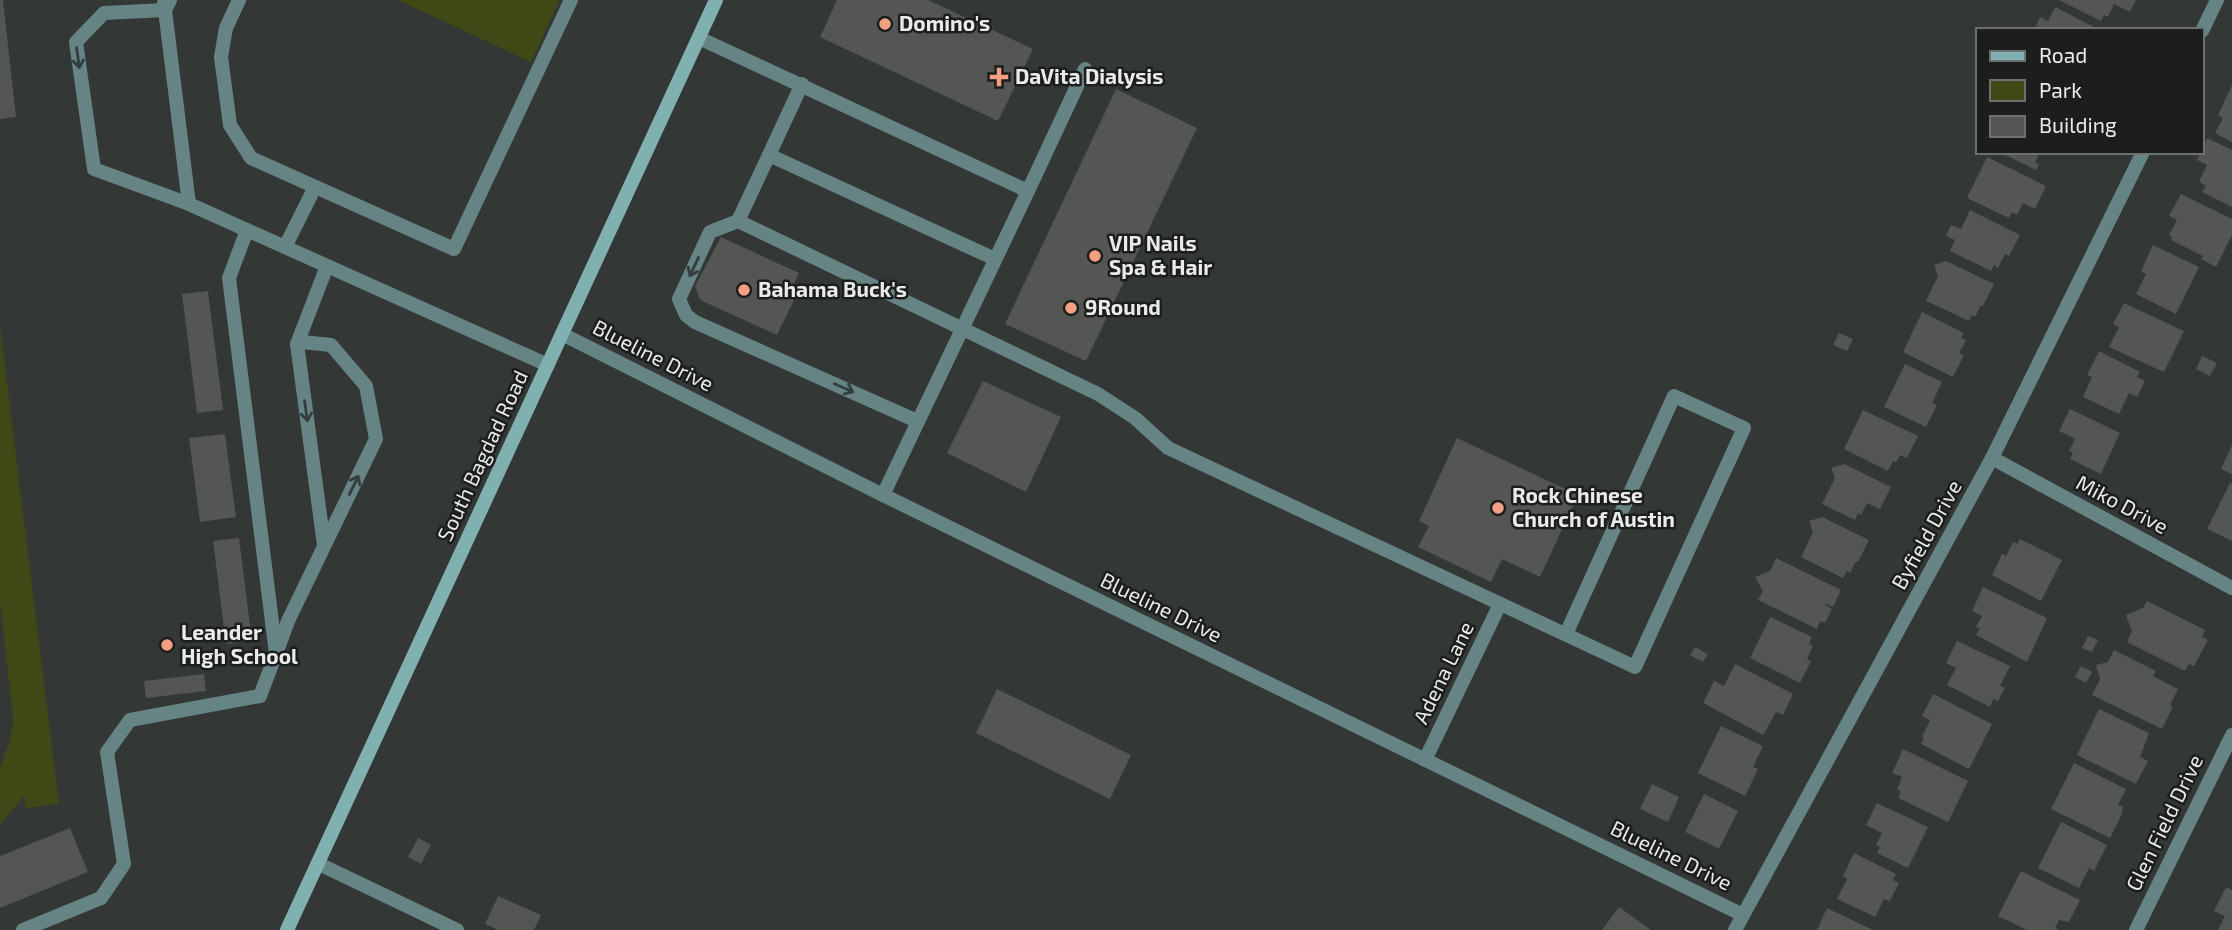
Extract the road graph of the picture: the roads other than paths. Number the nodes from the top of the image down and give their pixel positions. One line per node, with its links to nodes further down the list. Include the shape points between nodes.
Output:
1 (239, 0): 12 (street, via 226,28 221,57 230,125 251,158)
2 (570, 0): 12 (street, via 454,249)
3 (716, 0): 7 (main road, South Bagdad Road)
4 (2217, 0): 6 (street)
5 (166, 3): 14 (street); 14 (street, one-way to 14, via 104,13 76,42 93,169)
6 (2203, 28)
7 (699, 38): 9 (street); 21 (main road, South Bagdad Road)
8 (1085, 69): 13 (street)
9 (802, 84): 11 (street); 13 (street)
10 (2142, 154): 25 (street, Byfield Drive)
11 (769, 155): 15 (street); 18 (street)
12 (316, 187): 17 (street)
13 (1028, 191): 18 (street)
14 (189, 204): 16 (street)
15 (738, 221): 20 (street); 24 (street, one-way to 24, via 710,232 678,299 686,315)
16 (247, 230): 17 (street); 31 (street, via 229,278)
17 (285, 247): 19 (street)
18 (995, 259): 20 (street)
19 (327, 266): 22 (street); 23 (street)
20 (962, 329): 24 (street); 29 (street, via 1098,394 1135,418 1168,448)
21 (562, 334): 23 (main road, South Bagdad Road); 26 (street, Blueline Drive)
22 (297, 344): 27 (street, one-way to 27); 27 (street, one-way to 22, via 376,439 366,386 331,345)
23 (548, 365): 34 (main road, South Bagdad Road)
24 (918, 421): 26 (street)
25 (1992, 458): 28 (street, Miko Drive); 35 (street, Byfield Drive)
26 (883, 495): 33 (street, Blueline Drive)
27 (325, 547): 31 (street)
28 (2232, 588)
29 (1500, 604): 30 (street); 33 (street, Adena Lane)
30 (1566, 634): 30 (street, via 1635,667 1744,428 1674,396)
31 (276, 654): 36 (street, via 260,696 130,720 107,752 124,864 101,898)
32 (2232, 735): 40 (street, Glen Field Drive)
33 (1425, 760): 35 (street, Blueline Drive)
34 (318, 864): 37 (main road, South Bagdad Road); 38 (street)
35 (1743, 915): 39 (street, Byfield Drive)
36 (23, 930)
37 (287, 930)
38 (457, 930)
39 (1735, 930)
40 (2136, 930)

